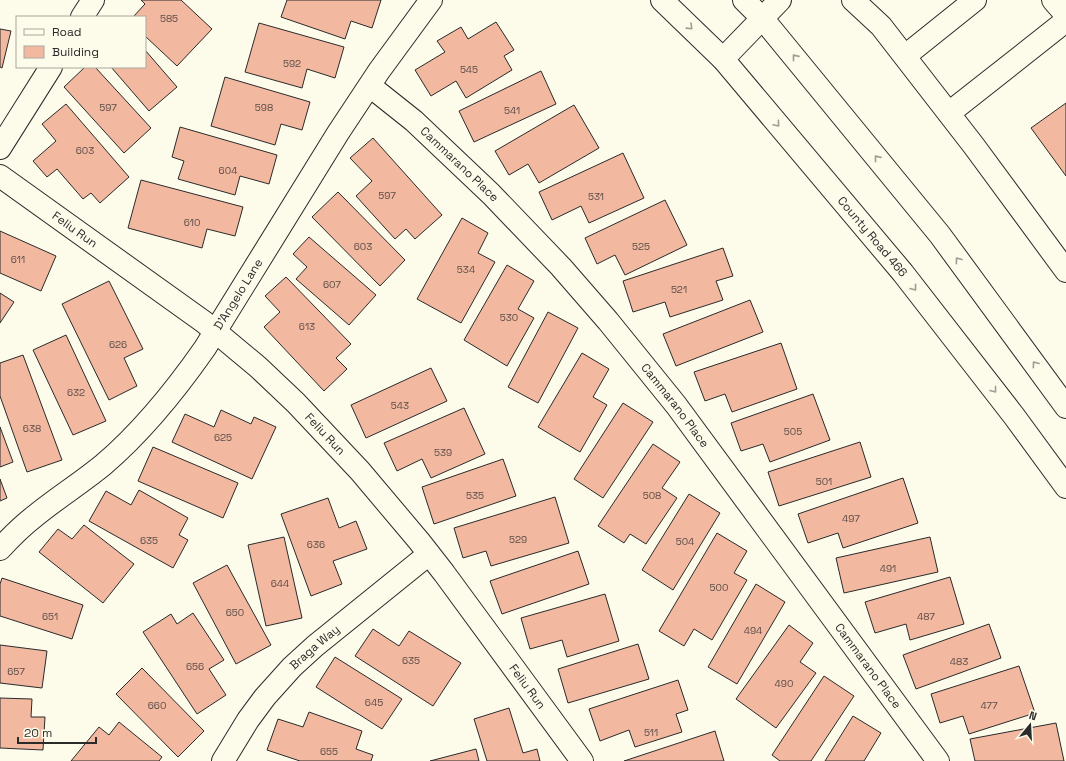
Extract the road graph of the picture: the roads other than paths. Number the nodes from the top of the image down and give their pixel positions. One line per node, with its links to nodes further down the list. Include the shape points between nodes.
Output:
1 (93, 0): 10 (street)
2 (431, 0): 16 (street, D'Angelo Lane)
3 (662, 0): 14 (street, County Road 466, one-way to 14)
4 (744, 0): 11 (street)
5 (780, 0): 11 (street)
6 (853, 0): 13 (street, via 881,26)
7 (975, 0): 13 (street)
8 (1053, 0): 9 (street)
9 (1066, 15)
10 (83, 16)
11 (763, 19): 14 (street); 22 (street, one-way to 11, via 940,235)
12 (1066, 23): 17 (street)
13 (905, 56): 17 (street)
14 (722, 59): 24 (street, County Road 466, one-way to 24, via 903,273)
15 (50, 68): 18 (street)
16 (370, 86): 21 (street, D'Angelo Lane); 29 (street, Cammarano Place, via 414,121 491,194 561,267 608,321 676,405)
17 (949, 113): 20 (street)
18 (0, 148)
19 (0, 176): 21 (street, Feliu Run)
20 (1066, 271)
21 (215, 331): 25 (street, D'Angelo Lane, via 197,360 144,426 104,464 34,517); 26 (street, Feliu Run, via 258,367 310,418 360,471)
22 (1059, 387): 23 (street)
23 (1066, 407)
24 (1066, 487)
25 (0, 549)
26 (429, 554): 27 (street, Braga Way, via 320,641 276,684 243,727); 28 (street, Feliu Run)
27 (223, 761)
28 (582, 761)
29 (938, 761)

